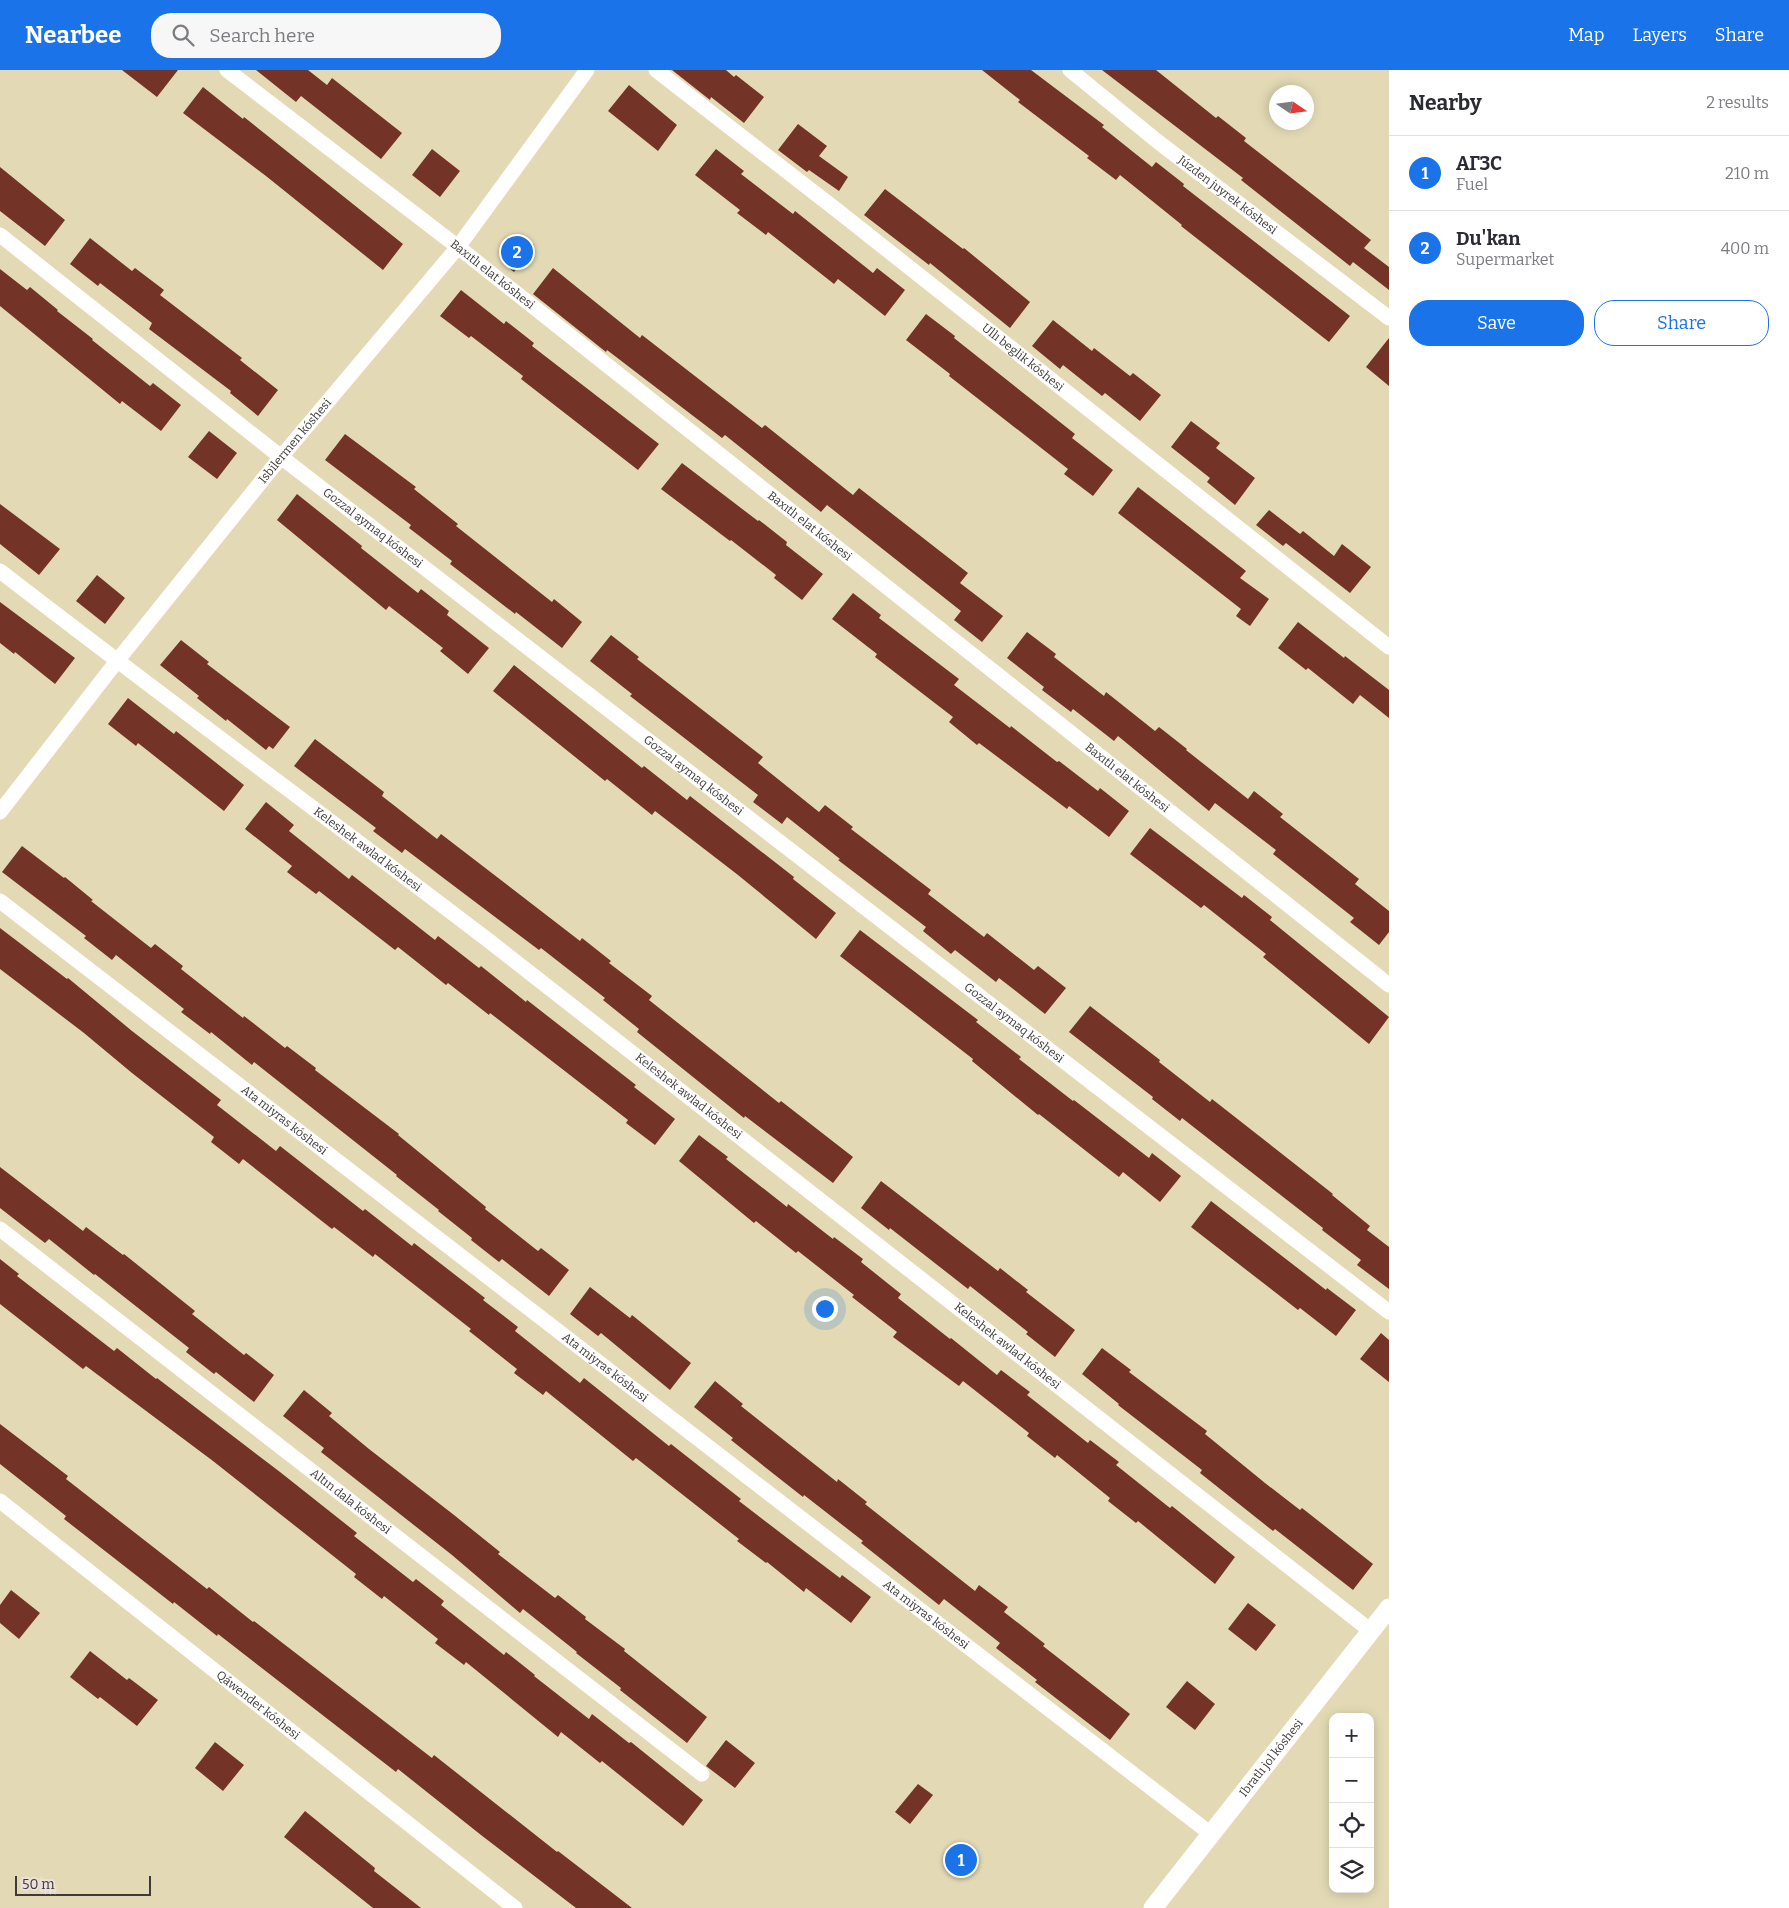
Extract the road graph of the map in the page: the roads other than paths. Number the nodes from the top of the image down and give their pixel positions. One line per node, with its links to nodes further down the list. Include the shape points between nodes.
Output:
1 (227, 70): 6 (street, Baxıtlı elat kóshesi)
2 (587, 70): 6 (street, Isbilermen kóshesi)
3 (656, 70): 10 (street, Ullı beglik kóshesi)
4 (1070, 70): 7 (street, Júzden juyrek kóshesi, via 1157,141)
5 (0, 235): 8 (street, Gozzal aymaq kóshesi)
6 (458, 247): 8 (street, Isbilermen kóshesi); 14 (street, Baxıtlı elat kóshesi)
7 (1389, 318)
8 (281, 457): 11 (street, Isbilermen kóshesi); 16 (street, Gozzal aymaq kóshesi)
9 (0, 570): 11 (street, Keleshek awlad kóshesi)
10 (1389, 647)
11 (117, 661): 12 (street, Isbilermen kóshesi); 19 (street, Keleshek awlad kóshesi, via 497,948)
12 (0, 812)
13 (0, 901): 21 (street, Ata miyras kóshesi)
14 (1389, 985)
15 (0, 1229): 20 (street, Altın dala kóshesi)
16 (1389, 1312)
17 (0, 1501): 22 (street, Qáwender kóshesi)
18 (1389, 1608): 19 (street, Ibratlı jol kóshesi)
19 (1371, 1631): 21 (street, Ibratlı jol kóshesi)
20 (702, 1774)
21 (1211, 1834): 23 (street, Ibratlı jol kóshesi)
22 (515, 1908)
23 (1153, 1908)

